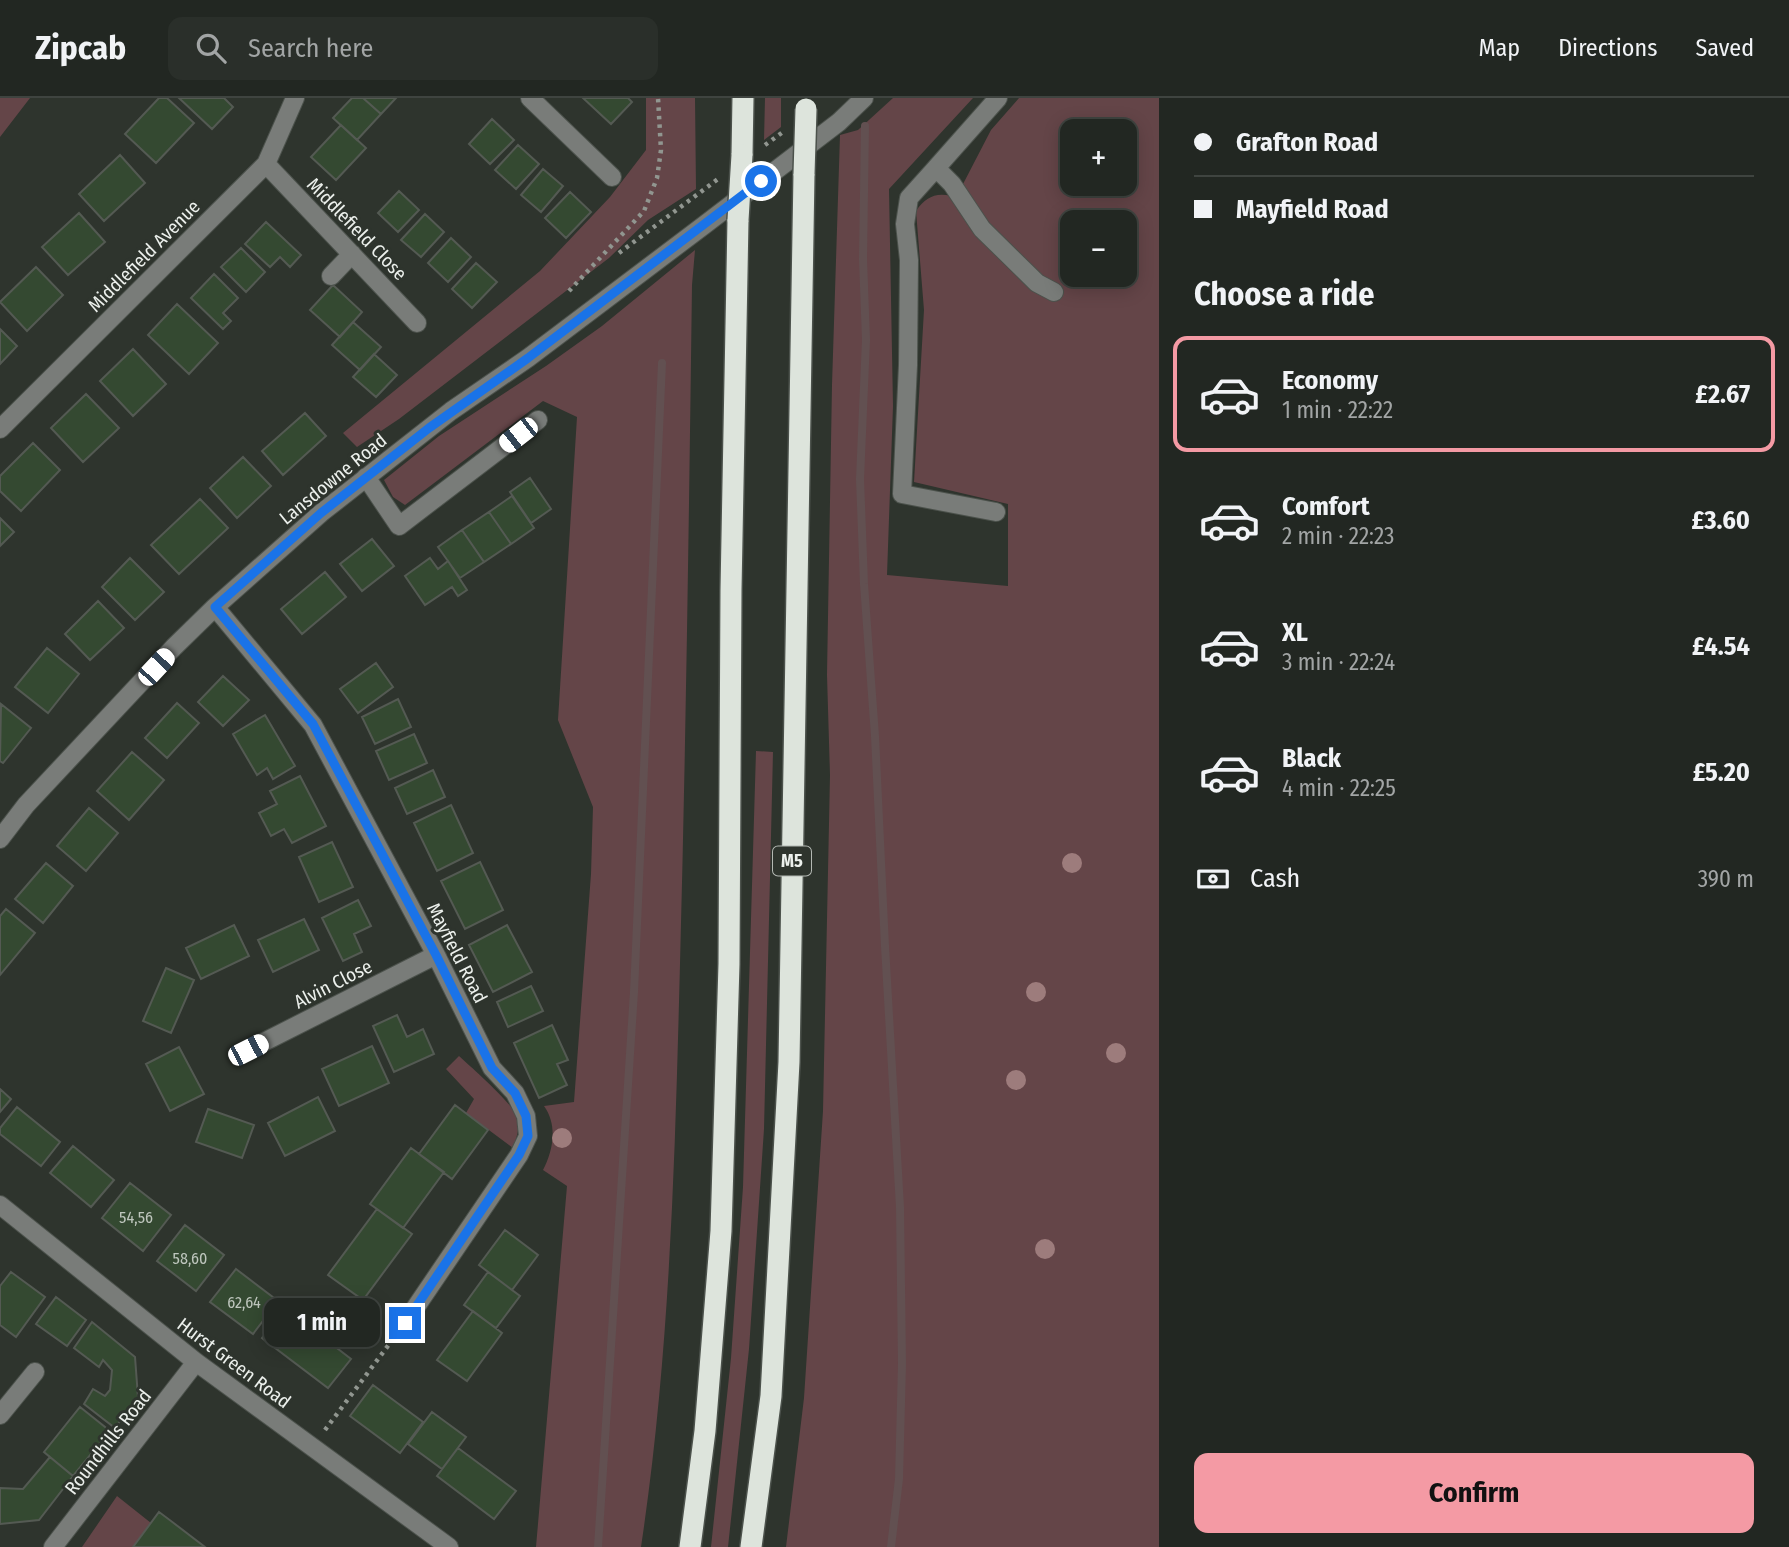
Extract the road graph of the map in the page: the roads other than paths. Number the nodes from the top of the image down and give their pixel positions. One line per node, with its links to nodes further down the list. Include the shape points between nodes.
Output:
1 (295, 98): 7 (street, Middlefield Avenue)
2 (530, 98): 9 (street)
3 (743, 98): 29 (highway, bridge, via 721,1231 705,1432)
4 (864, 98): 16 (street, Lansdowne Road, via 703,226)
5 (998, 98): 8 (street)
6 (806, 104): 30 (highway, M5, bridge, via 789,1062 771,1396)
7 (266, 164): 10 (street, Middlefield Close); 15 (street, Middlefield Avenue)
8 (936, 168): 12 (street, via 982,229 1038,283); 17 (street, via 909,198 905,224 908,365 902,494)
9 (612, 177)
10 (352, 254): 11 (street); 13 (street, Middlefield Close)
11 (331, 276)
12 (1054, 292)
13 (417, 323)
14 (538, 420): 16 (street, via 399,526)
15 (0, 429)
16 (366, 477): 18 (street, Lansdowne Road)
17 (996, 512)
18 (215, 607): 19 (street, Lansdowne Road, via 26,805); 20 (street, Mayfield Road, via 313,724)
19 (0, 839)
20 (436, 955): 21 (street, Alvin Close); 23 (street, Mayfield Road, via 492,1068 515,1093 526,1116 528,1136)
21 (248, 1050)
22 (0, 1205): 24 (street, Hurst Green Road)
23 (405, 1323)
24 (196, 1362): 27 (street, Roundhills Road); 28 (street, Hurst Green Road)
25 (35, 1372): 26 (street)
26 (0, 1415)
27 (53, 1547)
28 (449, 1547)
29 (690, 1547)
30 (751, 1547)

